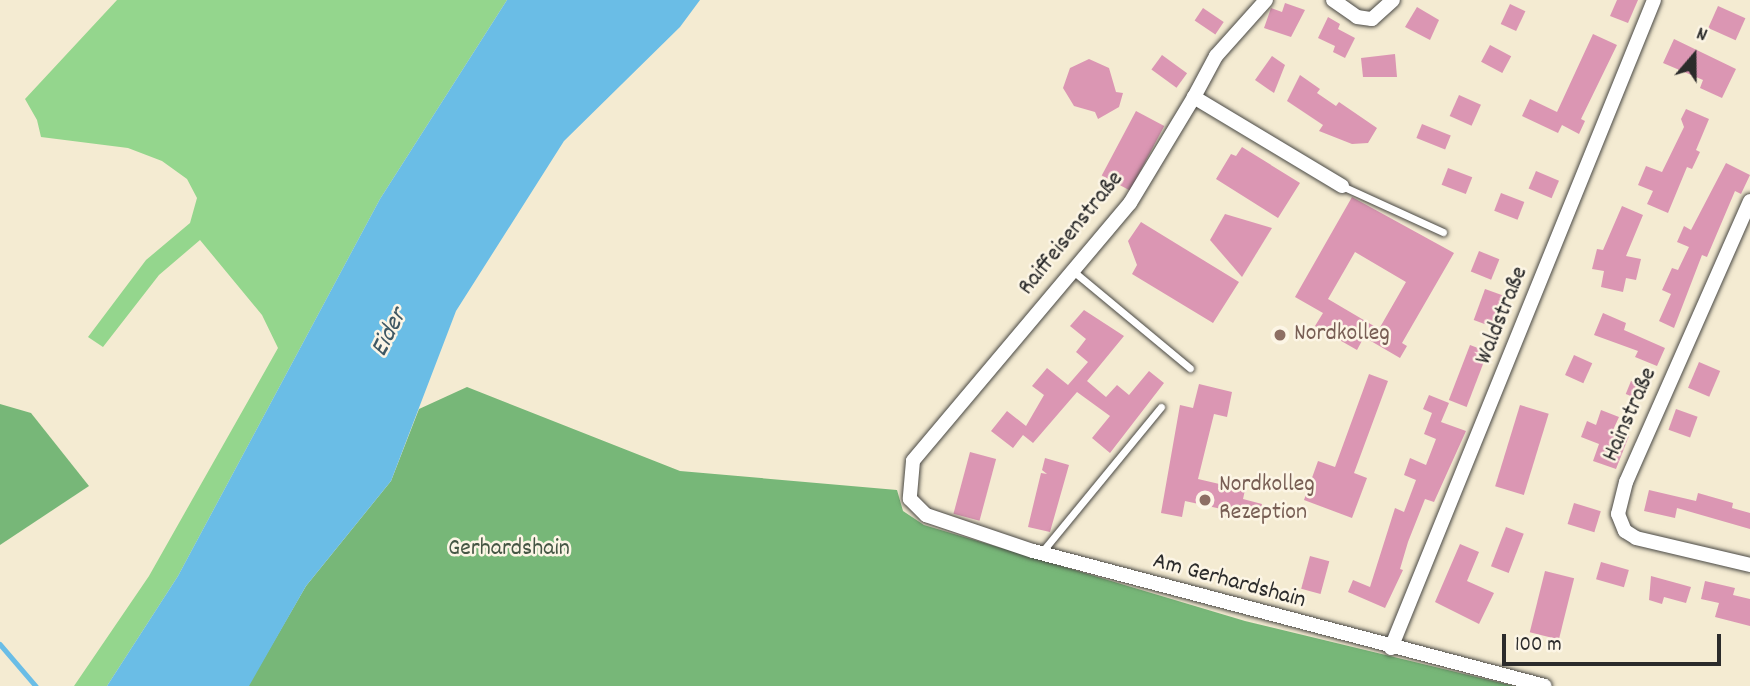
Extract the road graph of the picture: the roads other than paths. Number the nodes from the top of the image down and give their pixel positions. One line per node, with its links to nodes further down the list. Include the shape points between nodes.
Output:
1 (1266, 0): 5 (street, Raiffeisenstraße, via 1216,56)
2 (1333, 0): 3 (street, via 1357,17 1372,19)
3 (1393, 0)
4 (1654, 0): 15 (street, Waldstraße)
5 (1194, 97): 6 (street); 9 (street, Raiffeisenstraße, via 1130,203)
6 (1342, 186): 8 (lane)
7 (1750, 201): 14 (street, Hainstraße, via 1626,482 1618,514 1625,531 1636,538)
8 (1443, 232)
9 (1073, 271): 10 (lane); 12 (street, Raiffeisenstraße, via 912,461)
10 (1190, 368)
11 (1161, 407): 13 (lane)
12 (910, 499): 13 (street, Am Gerhardshain, via 926,515)
13 (1041, 554): 15 (street, Am Gerhardshain)
14 (1750, 565)
15 (1391, 648): 16 (street, Am Gerhardshain)
16 (1545, 686)

